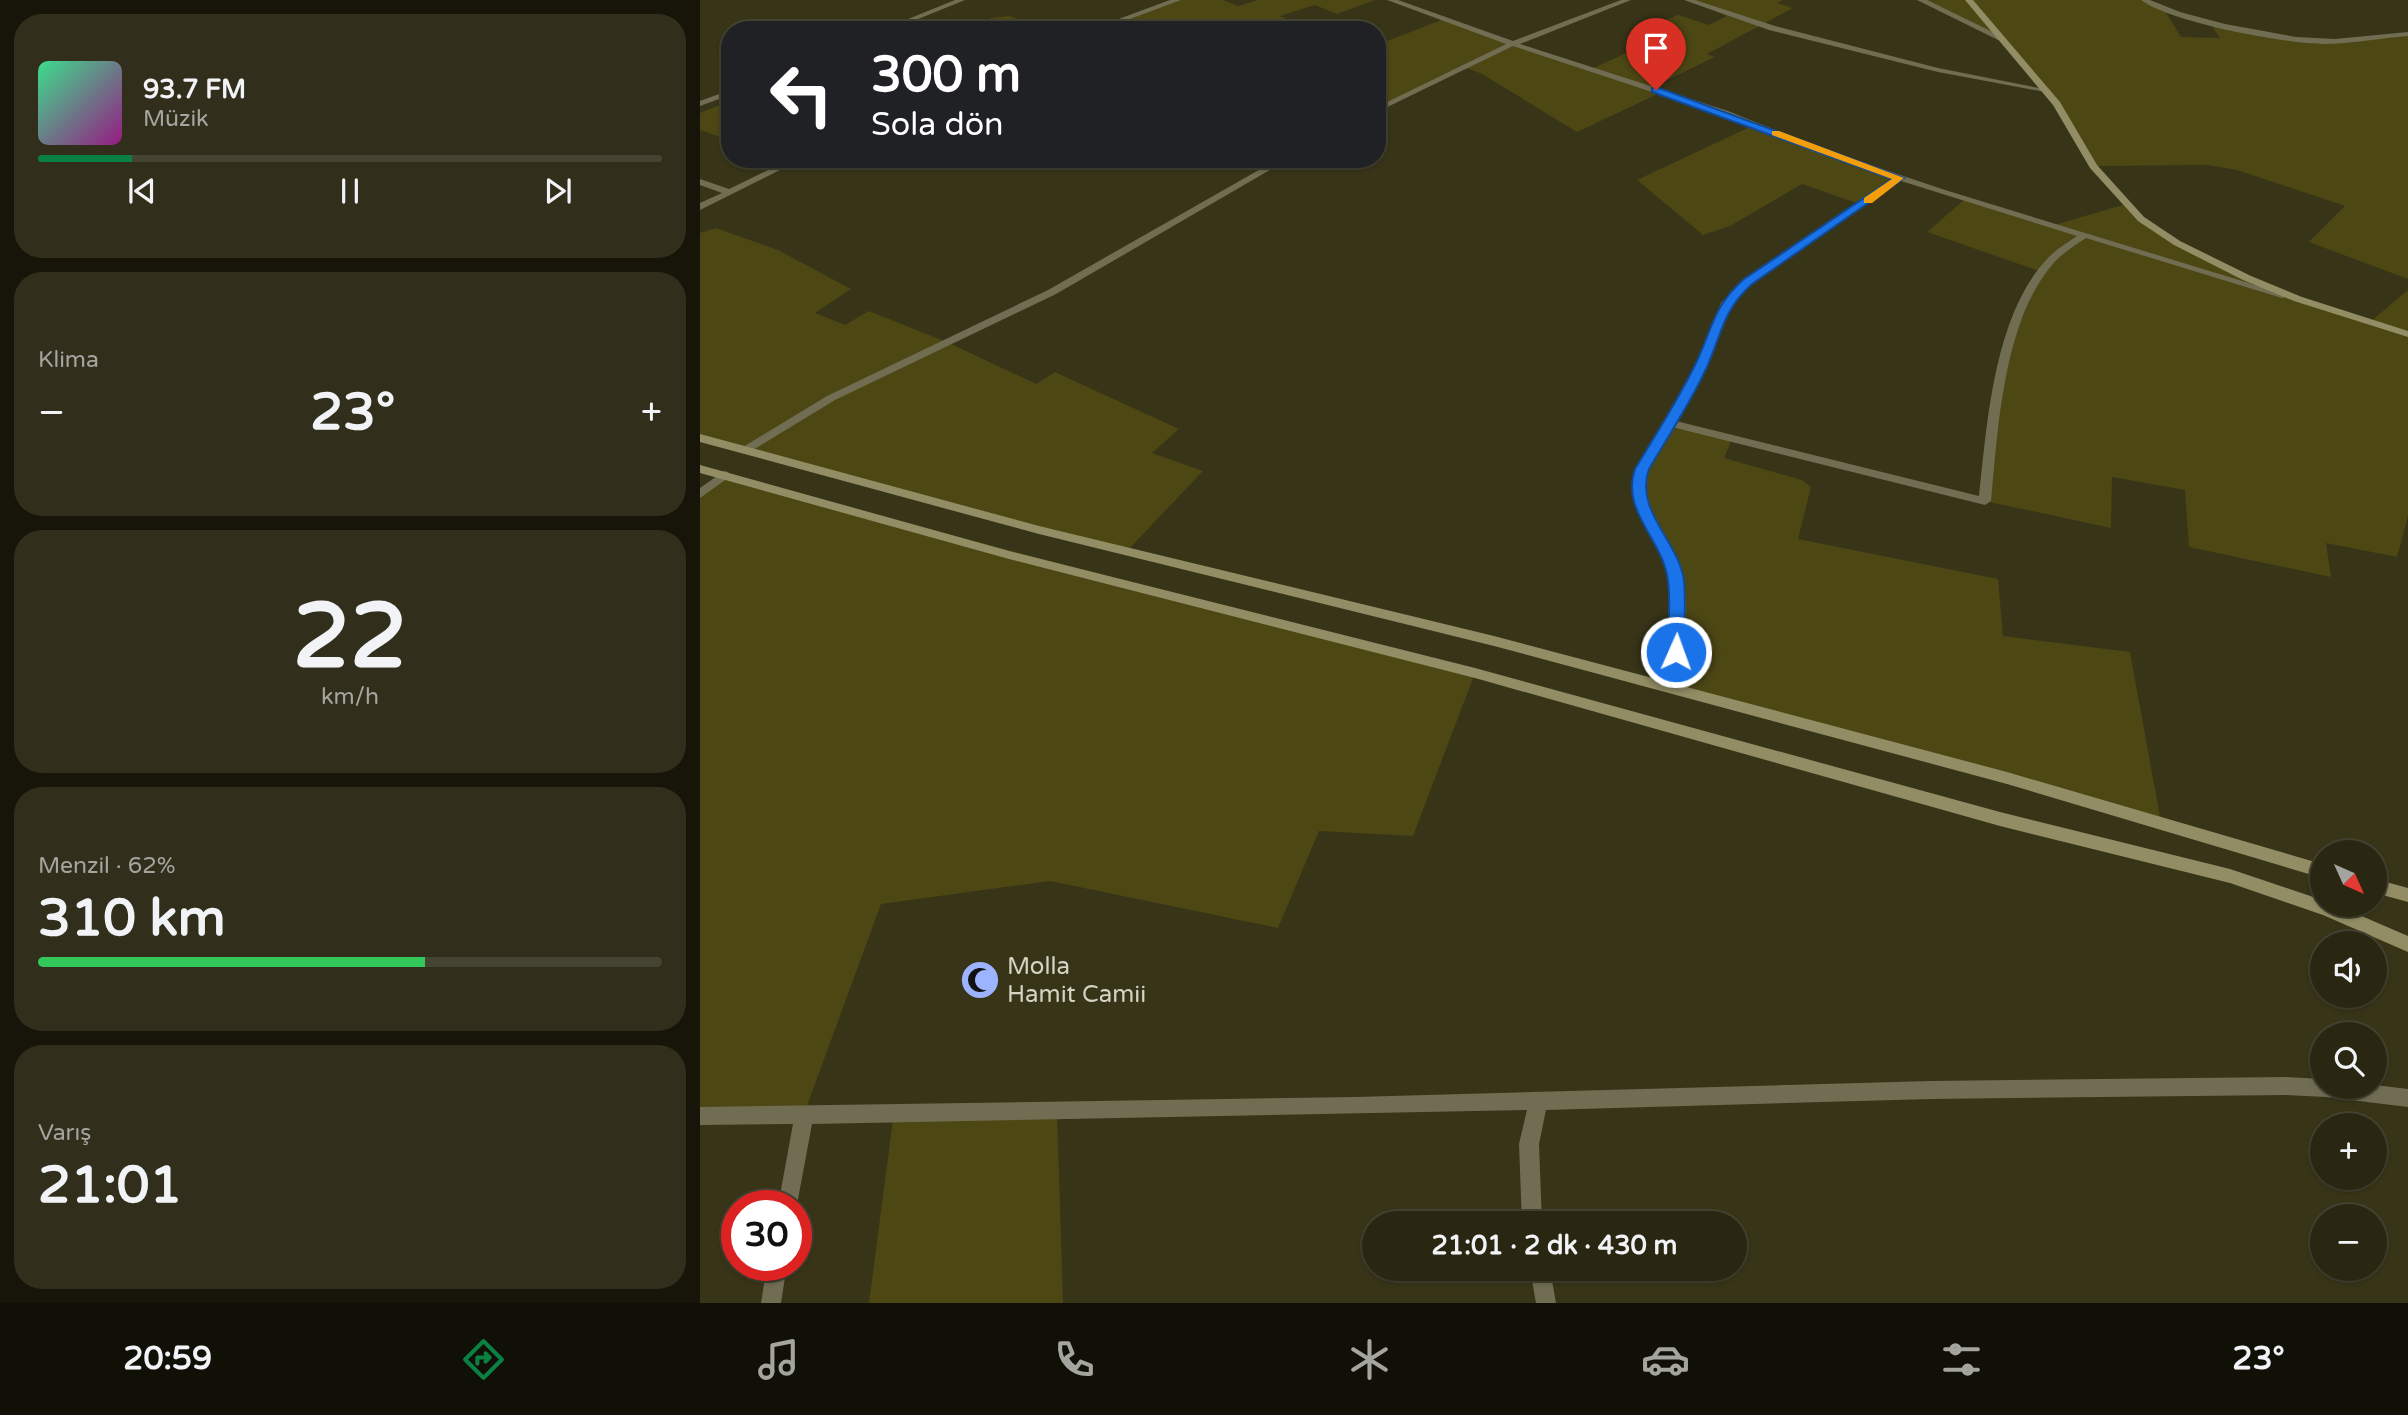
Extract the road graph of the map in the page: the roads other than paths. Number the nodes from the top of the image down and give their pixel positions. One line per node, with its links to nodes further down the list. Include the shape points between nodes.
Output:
1 (961, 0): 9 (street)
2 (1177, 0): 10 (street)
3 (1391, 0): 13 (street)
4 (1627, 0): 13 (street)
5 (1688, 0): 14 (street, via 1753,23 1882,56)
6 (1921, 0): 12 (street)
7 (1969, 0): 12 (main road)
8 (2145, 0): 11 (street, via 2179,15 2298,40)
9 (907, 21)
10 (1118, 21)
11 (2408, 34)
12 (2001, 38): 14 (main road)
13 (1512, 44): 17 (street); 20 (street, via 1690,101)
14 (2045, 90): 25 (main road, via 2093,166 2141,219 2208,260)
15 (721, 96): 16 (street)
16 (700, 104)
17 (1386, 106)
18 (779, 168): 22 (street)
19 (1269, 168): 29 (street, via 1063,287 831,398)
20 (1899, 178): 24 (street); 27 (street, via 1731,297 1700,370)
21 (700, 182): 22 (street)
22 (729, 192): 23 (street)
23 (700, 207)
24 (2083, 236): 25 (street); 27 (street, via 2047,264 2015,328 2000,382 1985,501)
25 (2298, 299): 26 (main road)
26 (2408, 334)
27 (1670, 423): 33 (street, via 1638,481 1640,504 1676,580 1676,652)
28 (700, 438): 29 (main road)
29 (744, 450): 33 (main road, via 1039,530)
30 (700, 469): 31 (main road)
31 (724, 475): 32 (street); 37 (main road, via 1009,555 1475,673 2000,819 2231,876 2328,909)
32 (700, 494)
33 (1670, 688): 34 (main road, via 2007,778)
34 (2310, 867)
35 (2387, 889): 36 (main road)
36 (2408, 895)
37 (2408, 944)
38 (2408, 1098): 39 (street, via 2286,1086)
39 (1538, 1101): 40 (street); 43 (street, via 1529,1144)
40 (804, 1114): 41 (street); 42 (street)
41 (700, 1116)
42 (791, 1190)
43 (1532, 1211)
44 (774, 1281): 46 (street)
45 (1542, 1281): 47 (street)
46 (771, 1303)
47 (1546, 1303)

